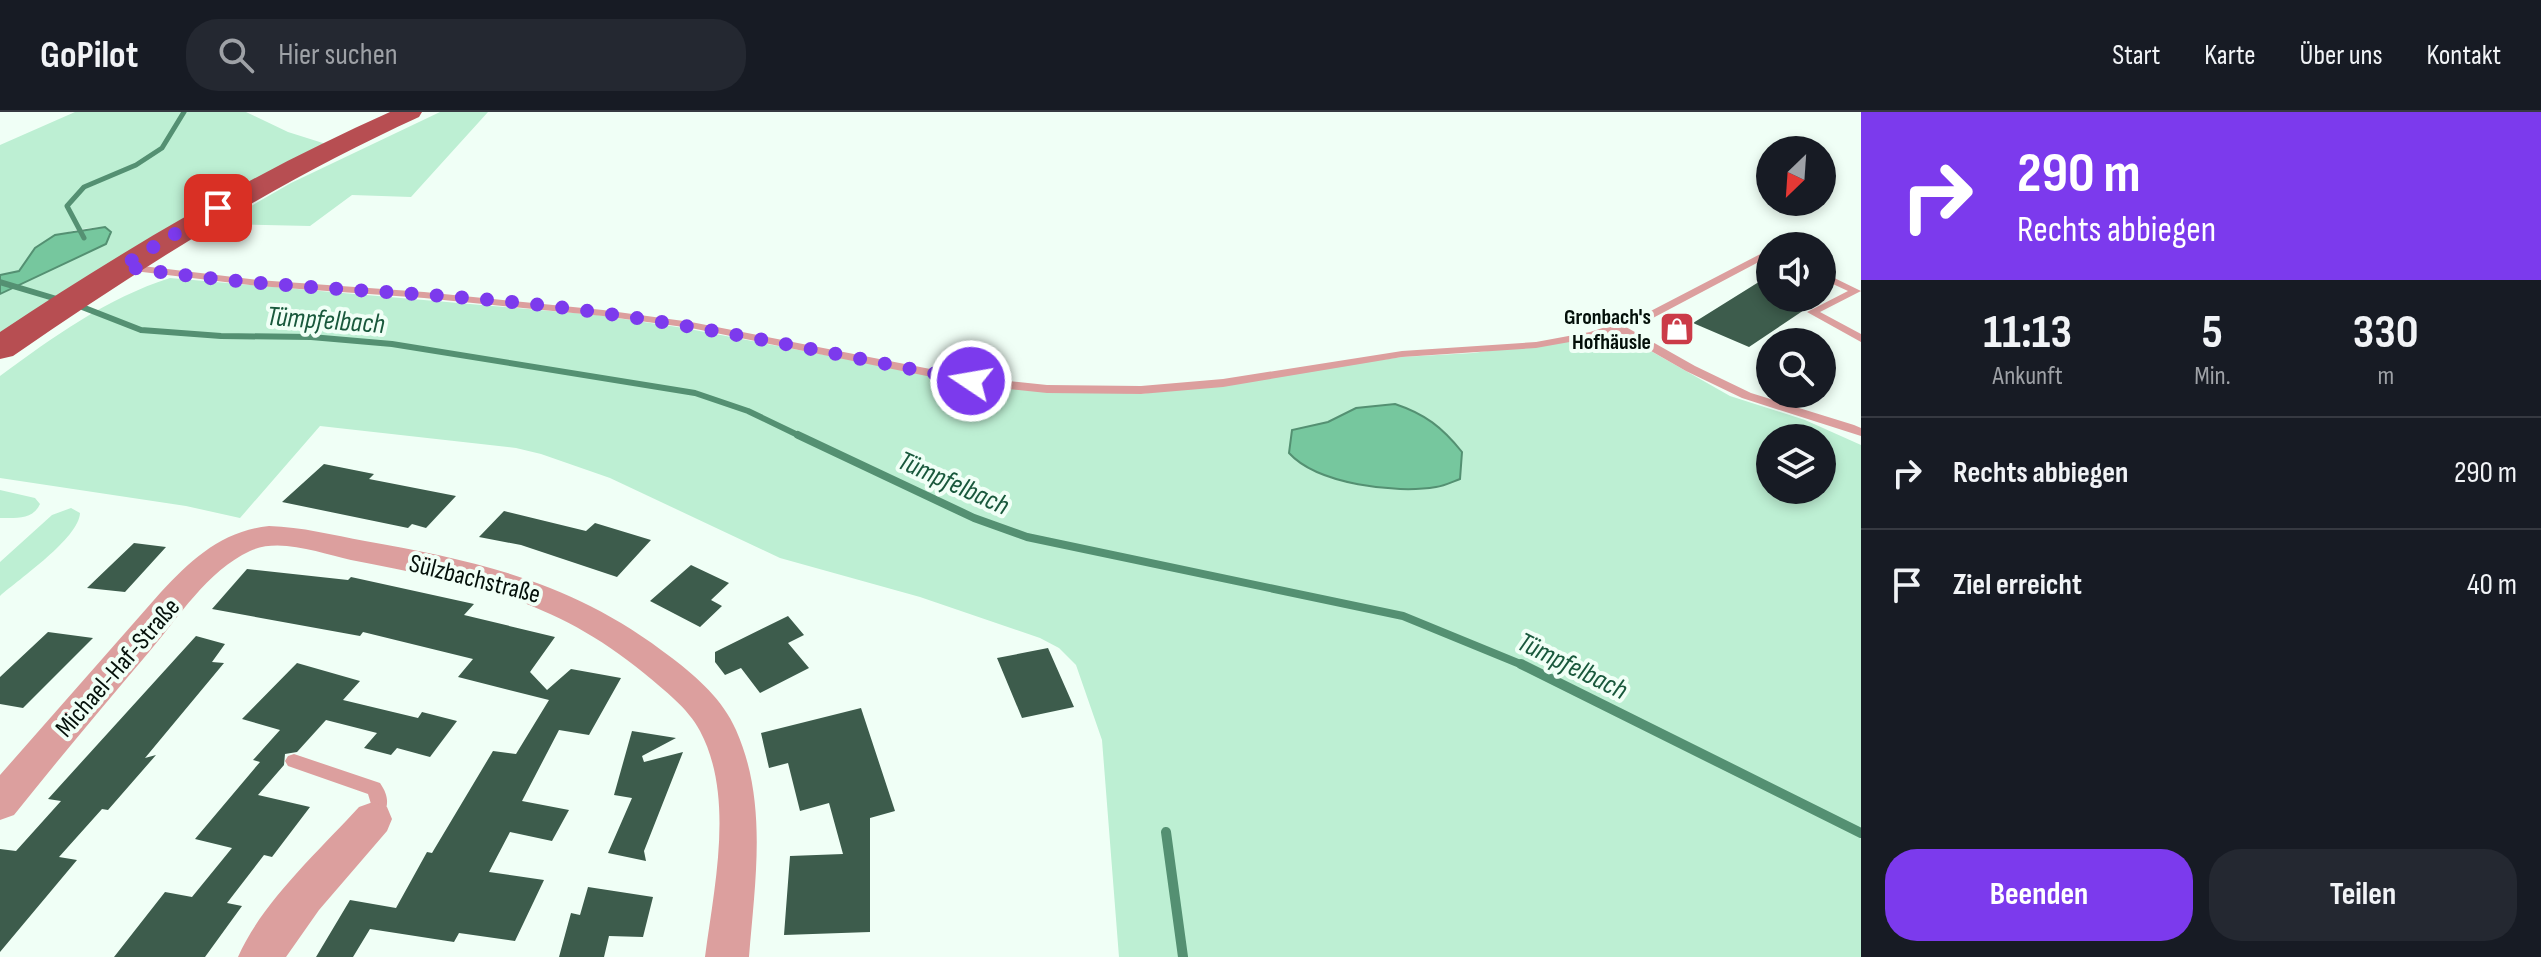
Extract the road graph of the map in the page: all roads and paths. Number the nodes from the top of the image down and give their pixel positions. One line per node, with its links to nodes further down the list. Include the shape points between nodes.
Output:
1 (410, 112): 3 (main road, via 240,196)
2 (1756, 259): 7 (lane)
3 (122, 266): 7 (lane, via 603,313 691,325 971,381 1047,389 1141,390 1223,383 1402,354 1536,345); 9 (main road)
4 (1836, 282): 5 (lane, via 1856,291)
5 (1836, 301)
6 (1812, 312): 8 (lane)
7 (1618, 327): 10 (lane, via 1735,391)
8 (1861, 339)
9 (0, 348)
10 (1861, 432)
11 (244, 541): 13 (street, Michael-Haf-Straße, via 205,569 166,609); 16 (street, Sülzbachstraße, via 282,537 472,571 561,601 644,652 688,692 717,728 734,779 739,829)
12 (294, 761): 14 (lane, via 374,788 380,805)
13 (0, 803)
14 (373, 819): 15 (street, via 304,896)
15 (260, 957)
16 (727, 957)

